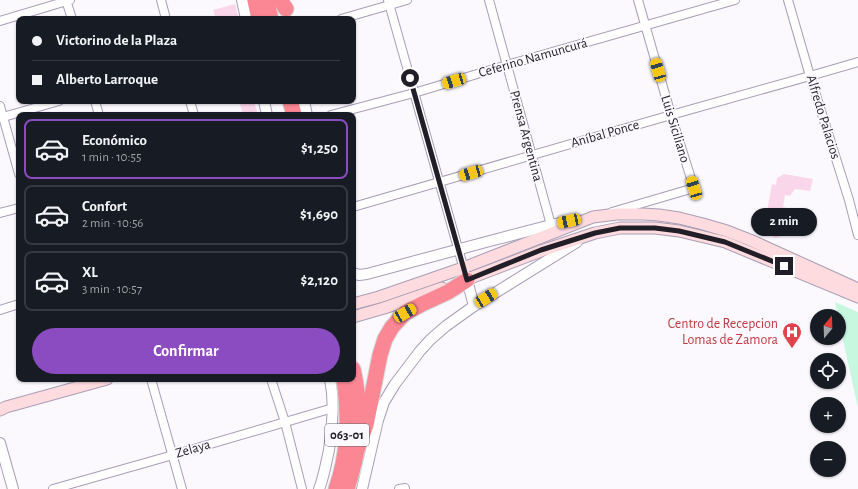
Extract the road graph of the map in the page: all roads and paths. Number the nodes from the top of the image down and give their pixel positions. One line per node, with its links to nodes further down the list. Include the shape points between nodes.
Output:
1 (68, 0): 13 (street); 14 (street)
2 (161, 0): 15 (street)
3 (242, 0): 16 (street)
4 (255, 0): 17 (highway)
5 (266, 0): 18 (highway)
6 (407, 0): 11 (street)
7 (489, 0): 23 (street, Prensa Argentina)
8 (638, 0): 21 (street, Luis Siciliano)
9 (735, 0): 21 (street, Ceferino Namuncurá)
10 (788, 0): 24 (street, Alfredo Palacios)
11 (389, 2): 19 (street); 25 (street)
12 (16, 16): 20 (street)
13 (16, 16)
14 (71, 16)
15 (165, 16)
16 (245, 16)
17 (258, 16)
18 (270, 16)
19 (349, 16)
20 (0, 21)
21 (646, 25): 23 (street, Ceferino Namuncurá); 31 (street, Luis Siciliano)
22 (858, 62): 24 (street, Aníbal Ponce)
23 (507, 65): 25 (street, Ceferino Namuncurá); 33 (street, Prensa Argentina)
24 (810, 76): 31 (street, Aníbal Ponce); 41 (street, Alfredo Palacios)
25 (414, 93): 29 (street, Ceferino Namuncurá); 35 (street)
26 (49, 104): 28 (street)
27 (0, 106): 32 (street)
28 (22, 112)
29 (342, 112)
30 (16, 114): 32 (street)
31 (671, 115): 33 (street, Aníbal Ponce); 39 (street, Luis Siciliano, via 694,188)
32 (2, 118): 34 (street)
33 (532, 156): 35 (street, Aníbal Ponce); 40 (street, Prensa Argentina)
34 (16, 164)
35 (440, 182): 36 (street, Aníbal Ponce); 43 (street)
36 (356, 206)
37 (16, 209): 38 (street)
38 (0, 213)
39 (596, 217): 40 (street); 45 (main road); 46 (main road, via 659,215 702,224 750,240)
40 (551, 225): 43 (street)
41 (858, 234)
42 (585, 237): 45 (main road); 47 (main road, via 620,228 679,231 725,242); 50 (street)
43 (458, 249): 44 (street, via 367,274); 45 (street)
44 (356, 274)
45 (465, 274): 48 (main road); 50 (street); 52 (main road, via 384,308); 63 (highway, via 448,292 405,313 392,327 380,355 366,425)
46 (858, 289)
47 (858, 297)
48 (356, 303)
49 (16, 305): 51 (street)
50 (474, 306): 72 (street, via 430,340 384,402)
51 (0, 310)
52 (356, 316)
53 (96, 382): 60 (main road)
54 (152, 382): 64 (street)
55 (272, 382): 61 (street)
56 (330, 382): 59 (street)
57 (349, 382): 70 (highway, 063-01, via 348,431)
58 (352, 382): 63 (highway, 063-01, via 357,394)
59 (333, 408): 61 (street, Zelaya); 69 (street, via 327,462)
60 (0, 410)
61 (285, 422): 64 (street, Zelaya); 68 (street)
62 (0, 443): 65 (street)
63 (356, 453): 71 (highway, 063-01)
64 (173, 455): 66 (street, Zelaya); 67 (street)
65 (13, 489)
66 (53, 489)
67 (182, 489)
68 (302, 489)
69 (319, 489)
70 (336, 489)
71 (347, 489)
72 (362, 489)

